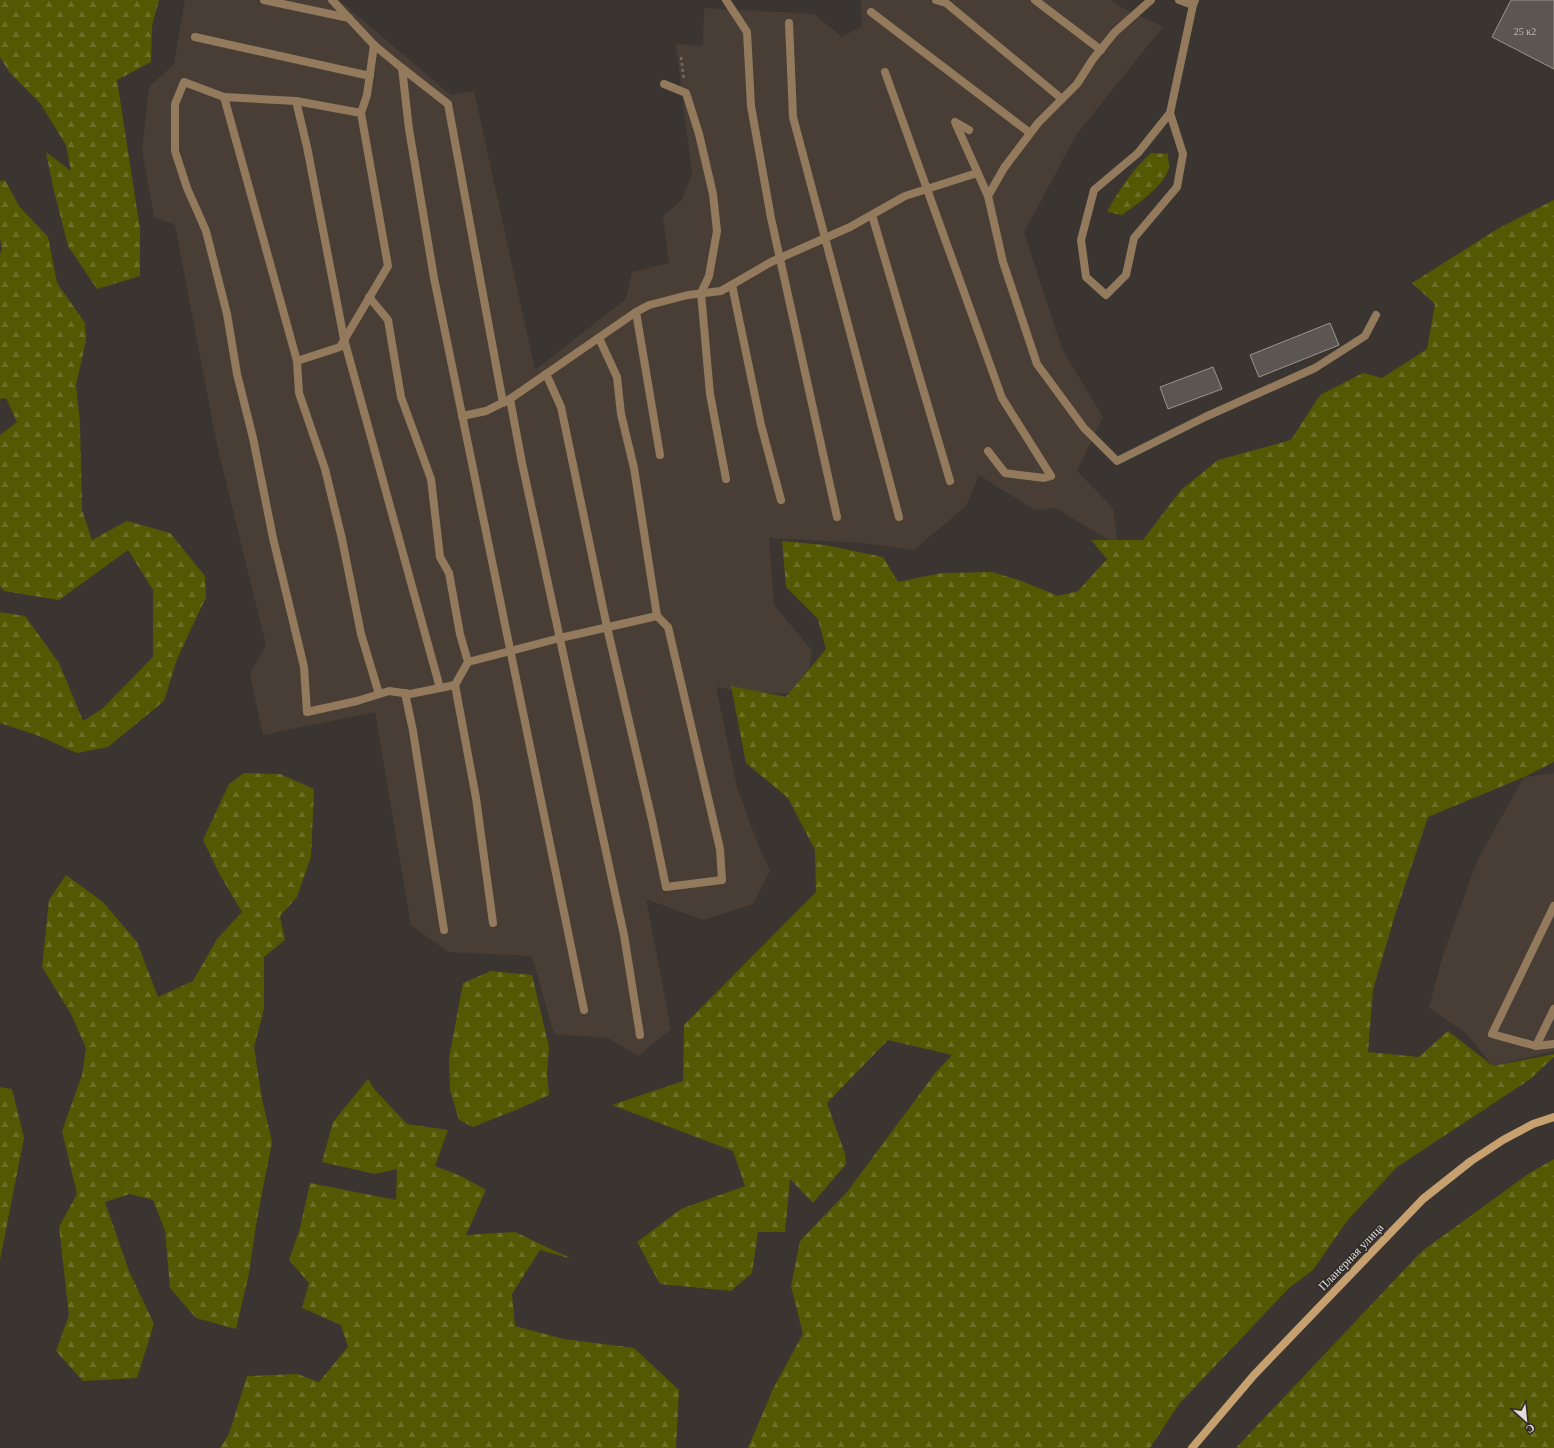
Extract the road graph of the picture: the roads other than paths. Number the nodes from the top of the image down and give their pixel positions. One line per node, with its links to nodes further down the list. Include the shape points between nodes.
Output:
1 (264, 0): 10 (lane)
2 (332, 0): 10 (lane)
3 (726, 0): 31 (lane, via 747,32 751,106)
4 (936, 0): 20 (lane, via 946,3)
5 (1035, 0): 14 (lane)
6 (1151, 0): 14 (lane, via 1115,32)
7 (1180, 0): 8 (lane)
8 (1194, 2): 23 (lane)
9 (871, 12): 25 (lane)
10 (349, 18): 13 (lane)
11 (789, 23): 30 (lane, via 793,117)
12 (195, 37): 17 (lane)
13 (374, 45): 15 (lane); 17 (lane)
14 (1101, 50): 20 (lane, via 1077,84)
15 (402, 68): 41 (lane, via 448,104); 42 (lane, via 409,129 434,278)
16 (885, 72): 27 (lane)
17 (370, 76): 22 (lane)
18 (664, 84): 33 (lane, via 686,93 713,194 716,231 709,276)
19 (224, 97): 21 (lane); 39 (lane); 57 (lane, via 184,82 175,104 176,151 206,231 227,314 237,374 253,438 266,508 304,667 307,712)
20 (1062, 99): 25 (lane)
21 (296, 101): 22 (lane); 38 (lane)
22 (361, 113): 34 (lane, via 388,266)
23 (1170, 113): 23 (lane, via 1138,153 1094,190 1081,240 1086,277 1106,295 1126,275 1134,238 1177,187 1182,154)
24 (968, 130): 26 (lane, via 955,122)
25 (1030, 133): 28 (lane, via 1004,168)
26 (978, 173): 27 (lane); 28 (lane)
27 (928, 189): 29 (lane, via 905,196); 43 (lane, via 1002,398 1051,476 1044,478 1005,473)
28 (988, 196): 36 (lane, via 1003,262 1037,364 1084,428 1117,461 1205,417 1315,368 1364,336)
29 (872, 214): 30 (lane); 46 (lane)
30 (825, 238): 31 (lane); 49 (lane)
31 (779, 258): 32 (lane); 48 (lane)
32 (732, 285): 33 (lane, via 721,292); 47 (lane, via 759,417)
33 (701, 293): 35 (lane, via 649,305); 45 (lane, via 710,394)
34 (369, 297): 38 (lane); 54 (lane, via 388,320 401,397 431,478 440,558 449,573)
35 (636, 312): 37 (lane); 44 (lane)
36 (1376, 315)
37 (599, 338): 40 (lane); 50 (lane, via 617,377 621,414 634,468)
38 (344, 339): 39 (lane, via 340,347); 56 (lane)
39 (297, 361): 57 (lane, via 299,393 325,469 361,634)
40 (546, 374): 41 (lane); 51 (lane, via 561,407)
41 (506, 401): 42 (lane, via 486,410); 52 (lane)
42 (462, 416): 53 (lane)
43 (988, 451)
44 (660, 455)
45 (726, 479)
46 (950, 481)
47 (781, 500)
48 (837, 517)
49 (899, 517)
50 (657, 616): 51 (lane); 51 (lane, via 668,627 720,849 722,880 666,887)
51 (607, 627): 52 (lane)
52 (560, 638): 53 (lane); 64 (lane, via 624,935)
53 (510, 651): 54 (lane); 63 (lane)
54 (468, 662): 55 (lane)
55 (455, 685): 56 (lane); 60 (lane, via 476,798)
56 (440, 688): 58 (lane)
57 (379, 694): 58 (lane, via 389,690)
58 (405, 694): 61 (lane)
59 (1554, 906): 66 (lane, via 1492,1034)
60 (493, 923)
61 (444, 930)
62 (1554, 1008): 66 (lane)
63 (584, 1010)
64 (640, 1035)
65 (1554, 1044): 66 (lane)
66 (1536, 1046)
67 (1554, 1117): 68 (main road, Планерная улица, via 1533,1124 1503,1140 1471,1161 1423,1199 1254,1375)
68 (1192, 1448)

